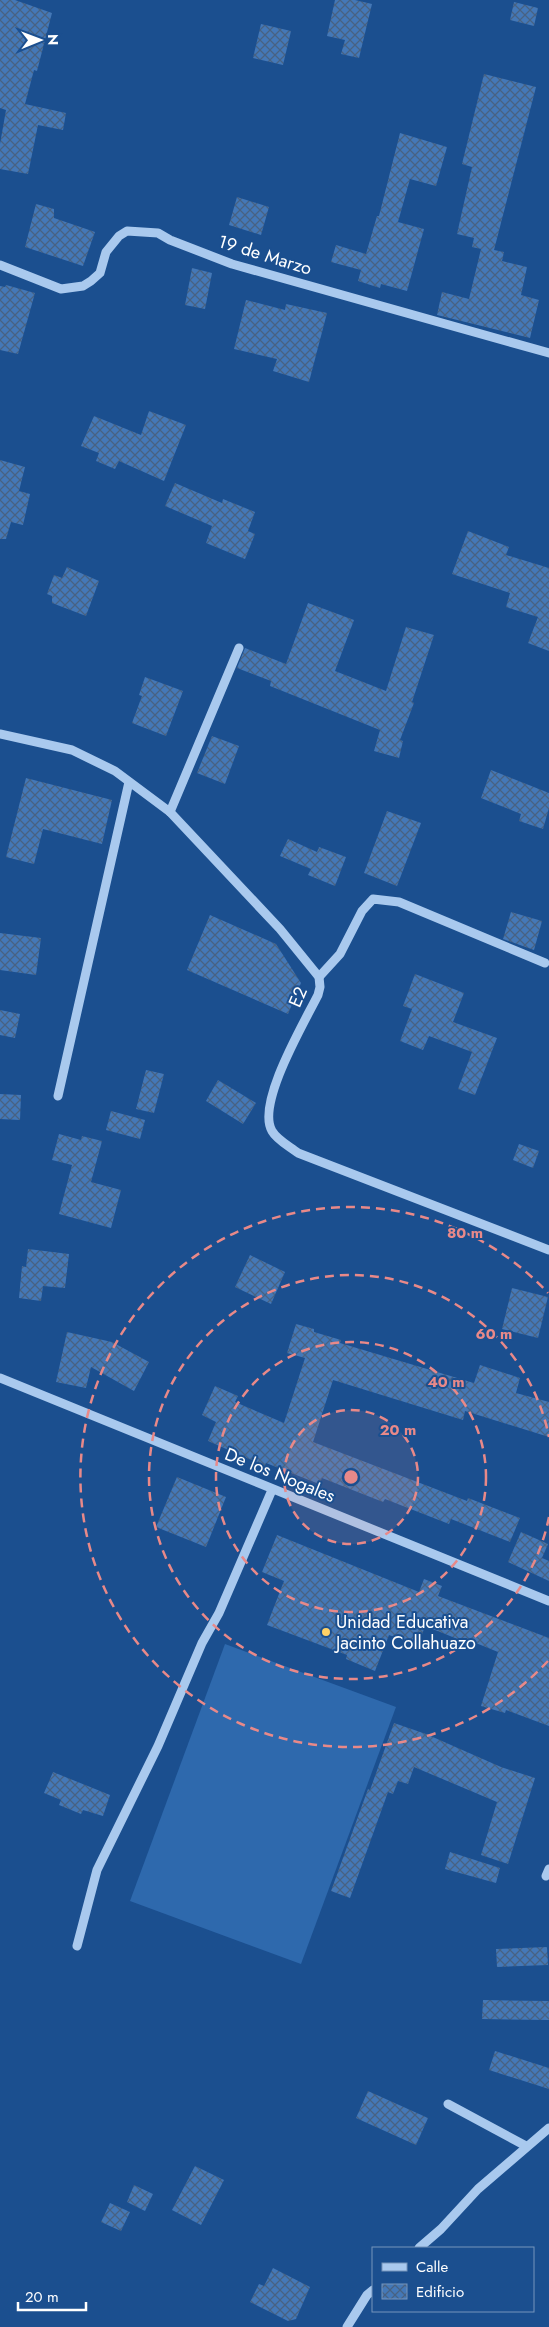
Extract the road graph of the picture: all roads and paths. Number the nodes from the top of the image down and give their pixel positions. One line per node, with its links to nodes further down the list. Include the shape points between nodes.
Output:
1 (0, 266): 2 (street, 19 de Marzo, via 61,289 82,286 100,273 106,252 119,236 128,231 158,233 232,264)
2 (549, 353)
3 (239, 648): 6 (street)
4 (0, 734): 5 (street, E2, via 72,750 115,771)
5 (129, 782): 6 (street, E2); 9 (street)
6 (170, 812): 8 (street, E2, via 280,929)
7 (545, 962): 8 (street, via 399,902 373,899 362,911 340,954)
8 (320, 977): 10 (street, E2, via 318,995 269,1101 267,1114 272,1132 298,1153)
9 (58, 1096)
10 (549, 1250)
11 (0, 1378): 12 (street, De los Nogales)
12 (272, 1490): 13 (street, De los Nogales); 14 (street, via 219,1613 202,1643 158,1746 98,1870)
13 (549, 1601)
14 (77, 1946)
15 (448, 2104): 17 (street)
16 (549, 2128): 17 (street)
17 (526, 2146): 18 (street)
18 (420, 2247)
19 (372, 2291): 20 (street)
20 (346, 2327)

